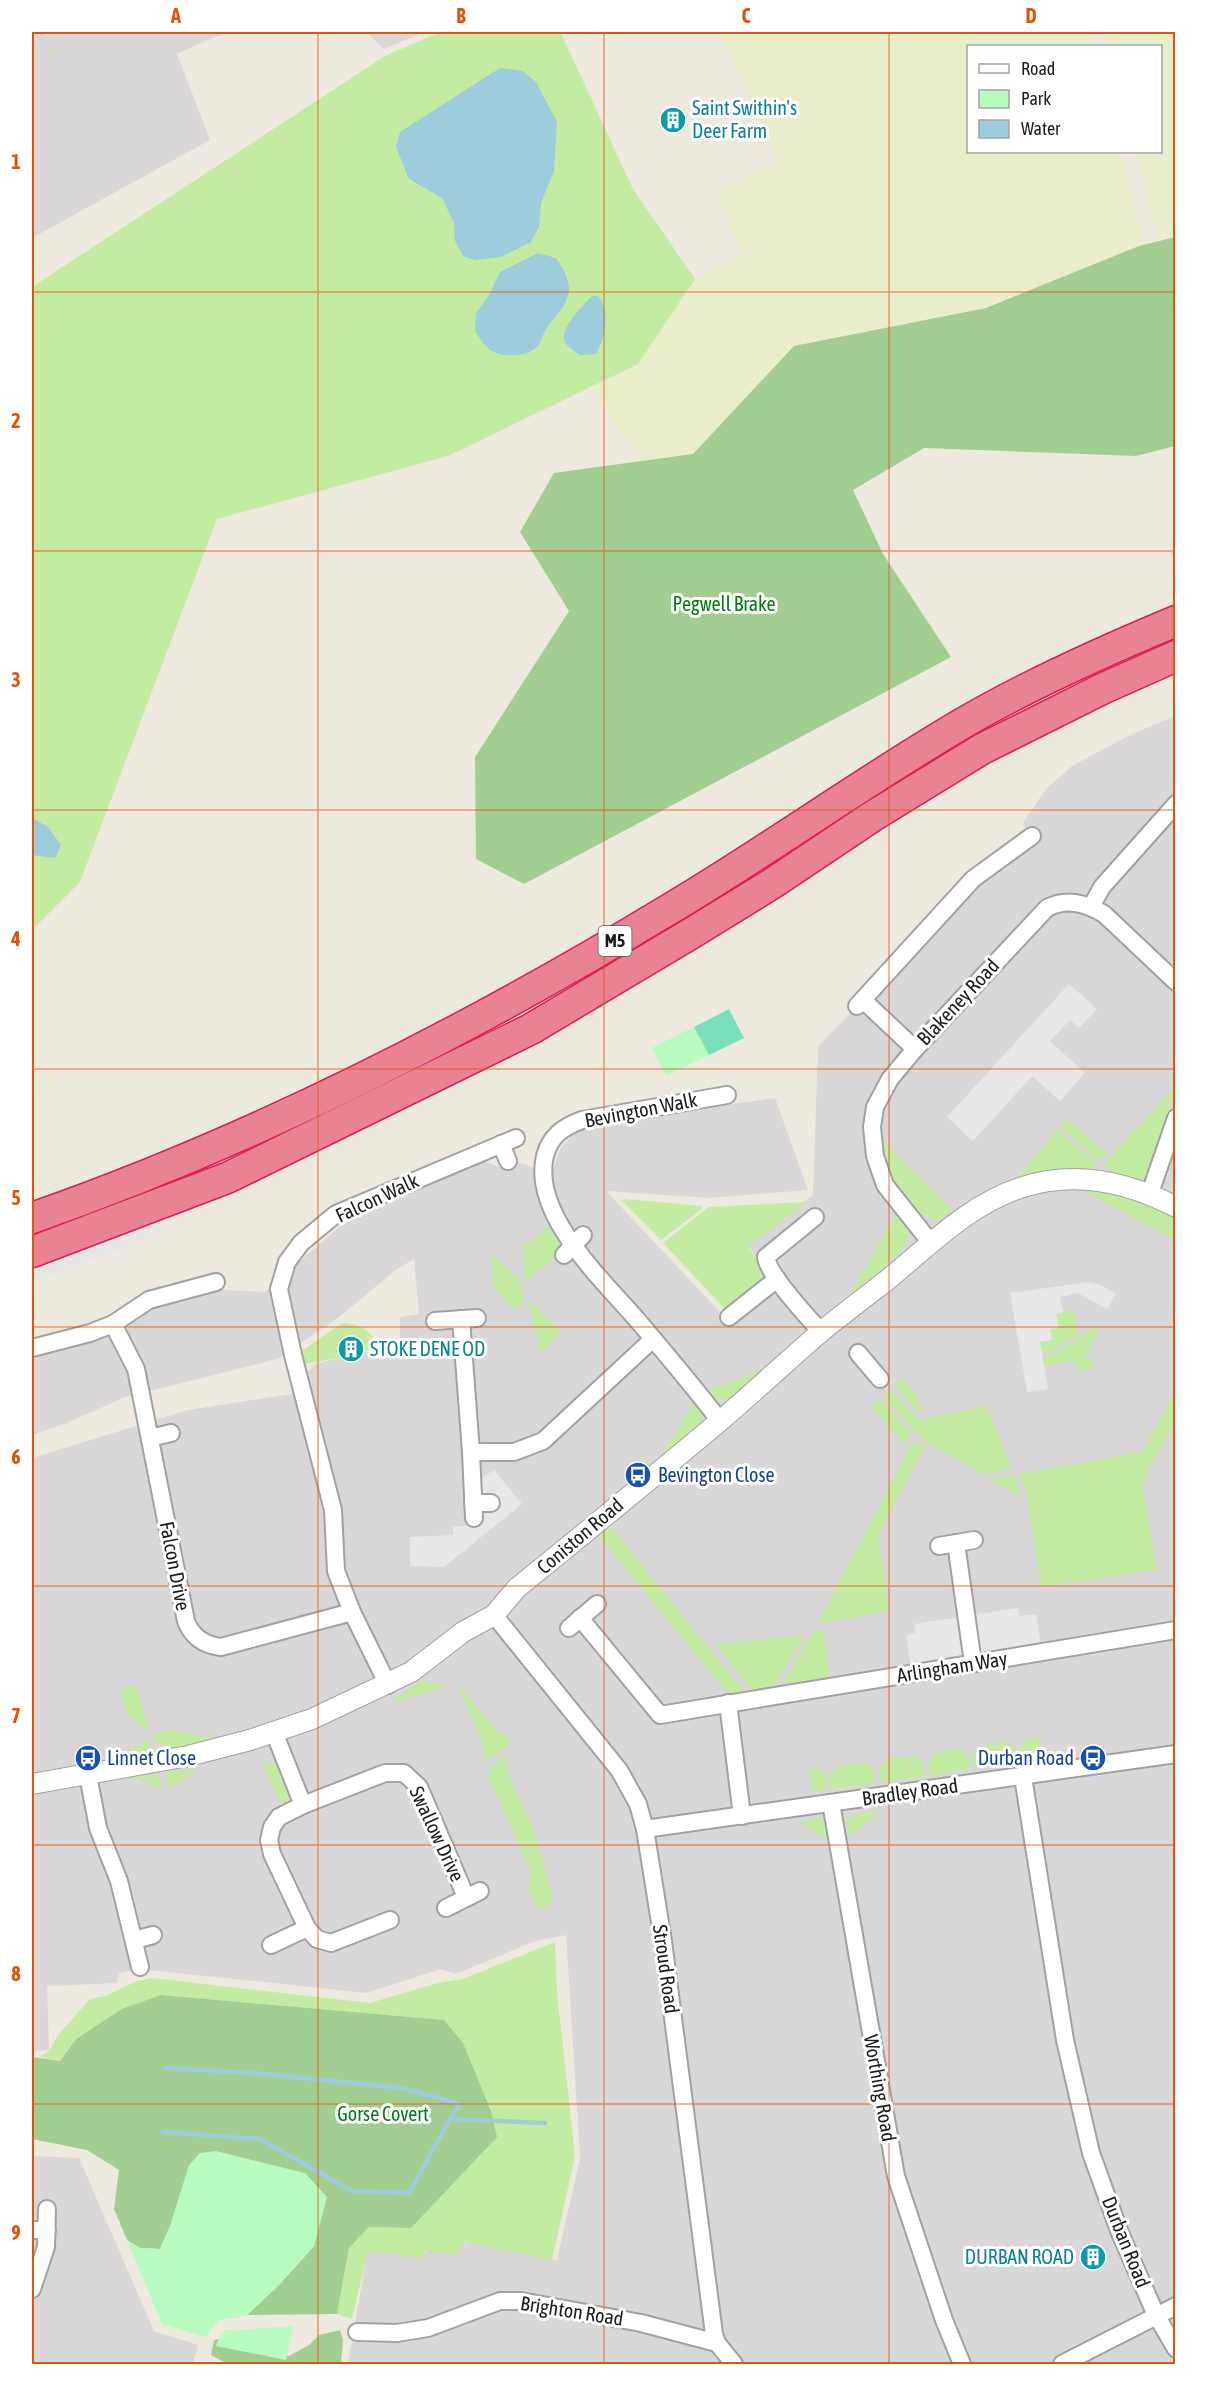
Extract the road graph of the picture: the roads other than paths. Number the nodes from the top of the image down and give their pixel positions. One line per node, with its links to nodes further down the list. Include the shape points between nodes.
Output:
1 (1176, 621): 14 (highway, M5, via 1088,658 966,722 670,910 506,1005 212,1148)
2 (1176, 656): 16 (highway, M5, via 982,749 723,915 531,1029 226,1178)
3 (1176, 804): 5 (street, via 1102,887)
4 (1023, 837): 7 (street, via 973,879 860,1003)
5 (1091, 907): 6 (street, Blakeney Road, via 1104,914); 7 (street, Blakeney Road, via 1071,902 1047,908)
6 (1176, 982)
7 (915, 1049): 15 (street, Blakeney Road, via 881,1092 872,1127 875,1156 885,1185)
8 (716, 1091): 23 (street, Bevington Walk, via 566,1126 554,1136 542,1169 544,1187 556,1218 573,1245)
9 (1176, 1118): 11 (street)
10 (508, 1161): 34 (street, Falcon Walk, via 508,1141 336,1214 301,1244 287,1262 279,1289 293,1355 310,1386 333,1510 336,1571)
11 (1150, 1193): 12 (street, Coniston Road); 15 (street, Coniston Road, via 1088,1179 1042,1182 983,1204)
12 (1176, 1207)
13 (815, 1217): 17 (street, via 766,1257)
14 (32, 1218)
15 (931, 1243): 22 (street, Coniston Road)
16 (32, 1252)
17 (777, 1279): 19 (street); 22 (street)
18 (216, 1282): 21 (street, via 149,1300)
19 (729, 1317)
20 (435, 1321): 30 (street, via 469,1319)
21 (113, 1324): 24 (street); 29 (street, Falcon Drive, via 136,1369)
22 (821, 1332): 27 (street, Coniston Road)
23 (653, 1338): 27 (street); 30 (street, via 543,1441 514,1452)
24 (32, 1348)
25 (858, 1353): 26 (street)
26 (880, 1379)
27 (720, 1420): 35 (street, Coniston Road, via 517,1588)
28 (171, 1433): 29 (street)
29 (150, 1438): 34 (street, Falcon Drive, via 186,1621 199,1639 221,1647)
30 (471, 1452): 31 (street, via 473,1511)
31 (491, 1503)
32 (974, 1540): 37 (street, via 947,1544)
33 (597, 1604): 39 (street, Arlingham Way, via 574,1623 660,1715)
34 (352, 1612): 38 (street)
35 (494, 1615): 38 (street, Coniston Road); 48 (street, Stroud Road, via 619,1770 638,1804)
36 (1176, 1630): 37 (street, Arlingham Way)
37 (973, 1663): 39 (street, Arlingham Way)
38 (388, 1685): 40 (street, Coniston Road)
39 (728, 1703): 47 (street)
40 (274, 1732): 42 (street, Coniston Road, via 188,1756); 46 (street)
41 (1176, 1754): 43 (street, Bradley Road)
42 (88, 1775): 44 (street, Coniston Road); 53 (street, via 98,1828 119,1881)
43 (1023, 1776): 45 (street, Bradley Road); 60 (street, Durban Road, via 1065,2040 1091,2153)
44 (32, 1784)
45 (831, 1803): 47 (street, Bradley Road); 65 (street, Worthing Road, via 896,2176)
46 (303, 1805): 49 (street, Swallow Drive, via 385,1773 404,1773 419,1787 473,1894); 51 (street, Swallow Drive, via 279,1817 269,1840)
47 (742, 1816): 48 (street, Bradley Road)
48 (645, 1829): 62 (street, Stroud Road)
49 (446, 1908)
50 (390, 1920): 51 (street, via 331,1943 317,1939)
51 (307, 1928): 54 (street)
52 (153, 1935): 53 (street)
53 (135, 1940): 55 (street)
54 (271, 1945)
55 (140, 1967)
56 (47, 2209): 57 (street)
57 (39, 2230): 58 (street, via 43,2259)
58 (32, 2289)
59 (1176, 2306): 60 (street)
60 (1156, 2315): 63 (street, Durban Road); 66 (street)
61 (357, 2332): 62 (street, Brighton Road, via 397,2333 428,2328 500,2301 521,2301 641,2323)
62 (717, 2343): 64 (street, Stroud Road)
63 (1176, 2349)
64 (734, 2364)
65 (962, 2364)
66 (1062, 2364)

